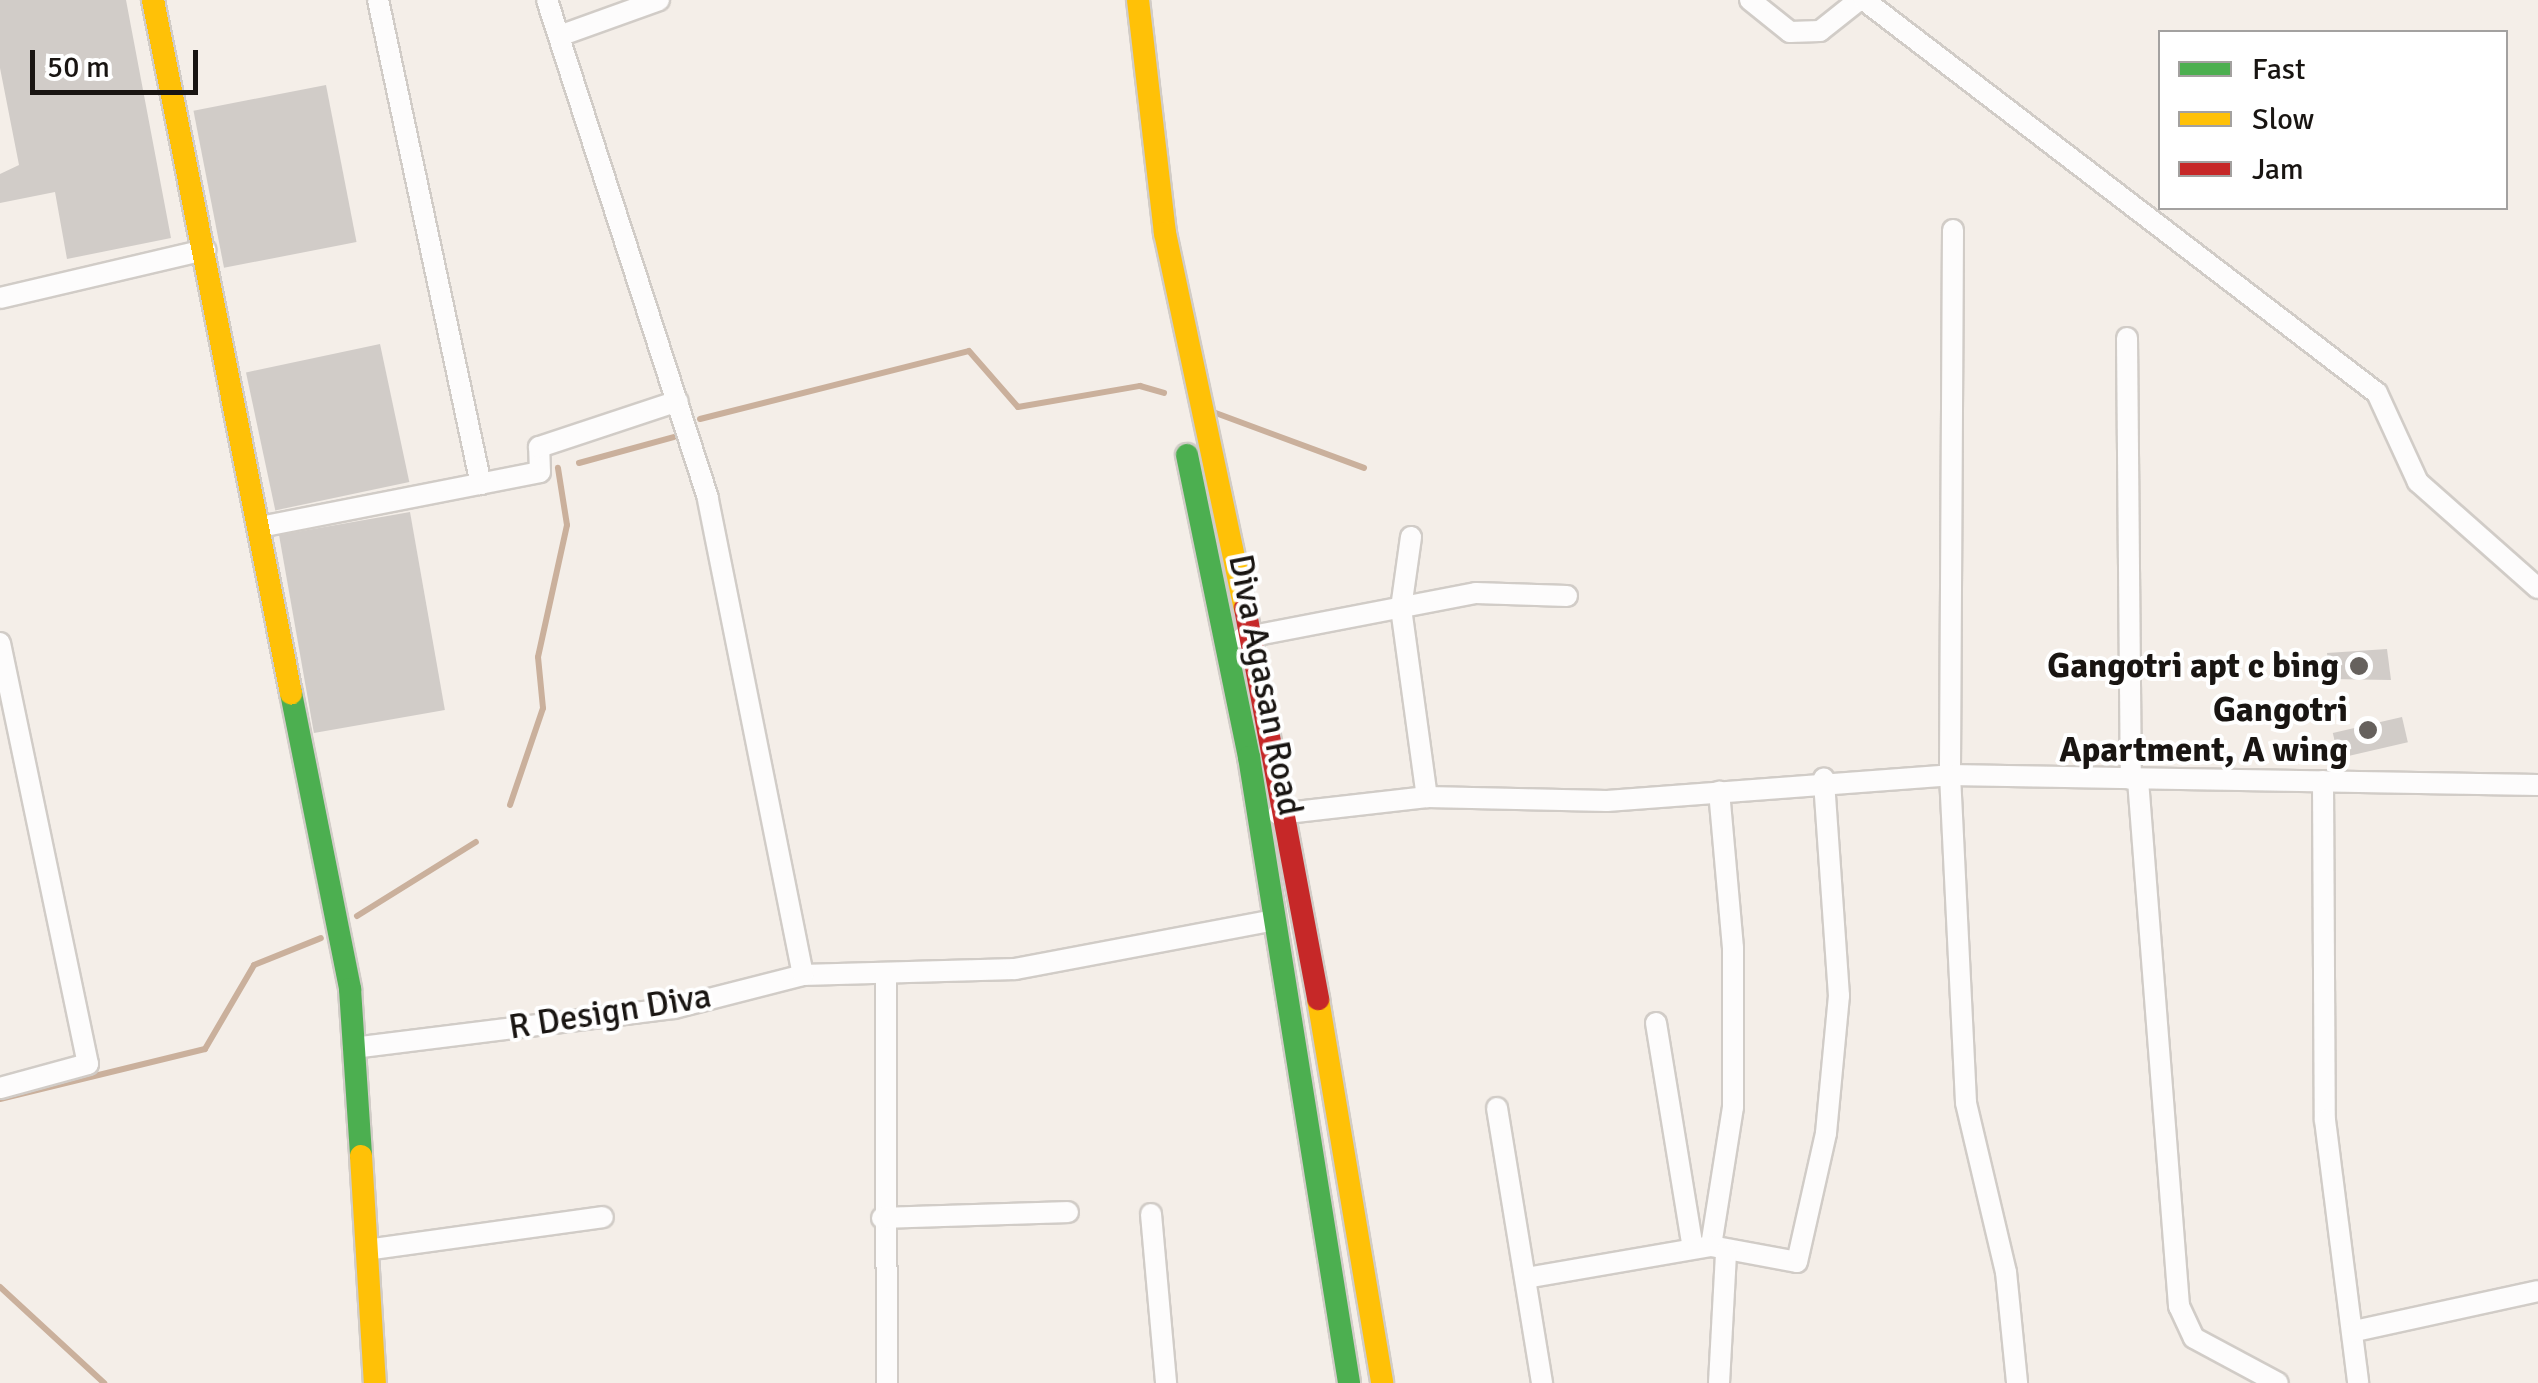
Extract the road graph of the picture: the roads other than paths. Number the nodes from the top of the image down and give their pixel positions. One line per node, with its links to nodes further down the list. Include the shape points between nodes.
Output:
1 (152, 0): 11 (street)
2 (378, 0): 15 (street)
3 (547, 0): 9 (street)
4 (660, 0): 9 (street)
5 (1121, 0): 22 (street, Diva Agasan Road, via 1139,182)
6 (1138, 0): 21 (street, via 1165,233)
7 (1750, 0): 8 (street, via 1790,32 1820,31)
8 (1861, 0): 18 (street, via 2377,392 2418,482)
9 (562, 35): 14 (street)
10 (1953, 230): 24 (street)
11 (205, 250): 12 (street); 16 (street)
12 (0, 298)
13 (2127, 338): 26 (street)
14 (678, 401): 15 (street, via 539,447 540,472); 34 (street, via 708,498)
15 (481, 484): 16 (street)
16 (260, 526): 37 (street, via 350,988)
17 (1412, 537): 20 (street)
18 (2538, 588)
19 (1567, 596): 20 (street, via 1476,592)
20 (1401, 608): 21 (street); 30 (street)
21 (1250, 638): 22 (street); 31 (street)
22 (1220, 640): 32 (street, Diva Agasan Road)
23 (0, 644): 38 (street, via 88,1064)
24 (1950, 775): 25 (street); 26 (street); 56 (street, via 1966,1103 2006,1272)
25 (1824, 779): 29 (street); 44 (street, via 1839,996 1826,1133 1798,1262)
26 (2135, 779): 27 (street); 57 (street, via 2179,1306 2194,1338)
27 (2323, 781): 28 (street); 48 (street, via 2325,1120)
28 (2538, 784)
29 (1719, 792): 30 (street); 44 (street, via 1734,948 1733,1087)
30 (1427, 797): 31 (street)
31 (1287, 813): 32 (street); 53 (street)
32 (1256, 816): 33 (street, Diva Agasan Road)
33 (1270, 921): 35 (street, R Design Diva, via 1015,968); 52 (street, Diva Agasan Road)
34 (803, 975): 35 (street, R Design Diva); 37 (street, R Design Diva, via 674,1008)
35 (886, 976): 43 (street)
36 (1656, 1023): 44 (street)
37 (353, 1048): 45 (street)
38 (0, 1088)
39 (1497, 1108): 46 (street)
40 (1068, 1212): 43 (street)
41 (1151, 1214): 51 (street)
42 (604, 1217): 45 (street)
43 (882, 1218): 50 (street)
44 (1710, 1249): 46 (street); 55 (street)
45 (366, 1250): 49 (street)
46 (1526, 1278): 54 (street)
47 (2538, 1291): 48 (street)
48 (2355, 1331): 58 (street)
49 (375, 1383)
50 (887, 1383)
51 (1166, 1383)
52 (1349, 1383)
53 (1382, 1383)
54 (1542, 1383)
55 (1719, 1383)
56 (2017, 1383)
57 (2278, 1383)
58 (2358, 1383)

